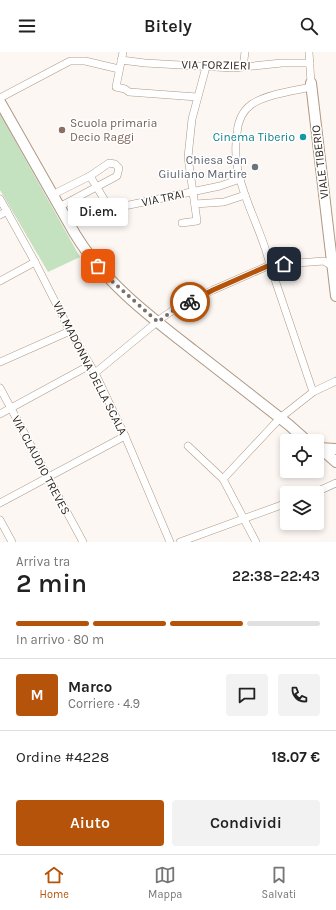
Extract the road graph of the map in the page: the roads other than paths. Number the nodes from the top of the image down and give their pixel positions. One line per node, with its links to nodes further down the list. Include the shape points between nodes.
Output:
1 (123, 52): 4 (street)
2 (245, 52): 7 (street)
3 (309, 52): 5 (street, VIALE TIBERIO)
4 (121, 60): 6 (street, VIA FORZIERI); 8 (street)
5 (310, 63): 7 (street, VIA FORZIERI); 9 (street, VIALE TIBERIO)
6 (206, 67): 7 (street, VIA FORZIERI); 10 (street)
7 (243, 67)
8 (119, 69): 10 (street, via 116,87 129,92); 11 (street, via 73,60)
9 (311, 85): 14 (street, via 252,104 241,116 235,144); 27 (main road, VIALE TIBERIO)
10 (197, 97): 16 (street, via 188,157)
11 (0, 98)
12 (0, 102): 17 (main road)
13 (90, 176): 15 (street, VIA TRAI); 15 (street, via 109,163 119,168 117,176); 17 (street)
14 (240, 179): 16 (street, VIA TRAI); 18 (street)
15 (96, 186): 16 (street, VIA TRAI, via 110,208); 21 (street)
16 (193, 191): 20 (street)
17 (52, 195): 21 (main road)
18 (245, 195): 20 (street, via 224,202); 26 (street)
19 (0, 199): 22 (street, VIA MADONNA DELLA SCALA)
20 (195, 204): 24 (street, via 197,221)
21 (59, 206): 30 (main road, via 83,247 105,275)
22 (7, 211): 23 (street); 25 (street, VIA MADONNA DELLA SCALA)
23 (0, 215)
24 (182, 223)
25 (36, 262): 28 (street); 31 (street, VIA MADONNA DELLA SCALA)
26 (270, 265): 27 (street, via 324,261); 30 (street, via 175,309); 37 (street)
27 (332, 266): 29 (main road, VIALE TIBERIO)
28 (0, 281)
29 (336, 296)
30 (158, 322): 34 (street); 40 (main road)
31 (70, 331): 32 (street); 33 (street, VIA MADONNA DELLA SCALA)
32 (0, 362)
33 (90, 365): 34 (street, VIA MADONNA DELLA SCALA); 38 (street)
34 (95, 372): 42 (street, VIA MADONNA DELLA SCALA)
35 (336, 382): 37 (street)
36 (0, 388): 38 (street, VIA CLAUDIO TREVES)
37 (313, 392): 40 (street)
38 (11, 407): 39 (street); 48 (street, VIA CLAUDIO TREVES)
39 (0, 414)
40 (280, 418): 41 (main road); 49 (street)
41 (299, 434)
42 (125, 436): 48 (street); 60 (street, VIA MADONNA DELLA SCALA)
43 (188, 446): 49 (street)
44 (324, 448): 45 (main road)
45 (336, 449)
46 (324, 452): 47 (main road)
47 (336, 462)
48 (47, 478): 54 (street); 59 (street, VIA CLAUDIO TREVES)
49 (223, 479): 56 (street)
50 (336, 483): 51 (street)
51 (328, 488): 52 (street); 53 (street)
52 (336, 488)
53 (324, 489)
54 (0, 503)
55 (280, 506): 56 (street)
56 (244, 519): 61 (street); 62 (street)
57 (0, 520): 58 (street)
58 (12, 542)
59 (83, 542)
60 (170, 542)
61 (180, 542)
62 (256, 542)

